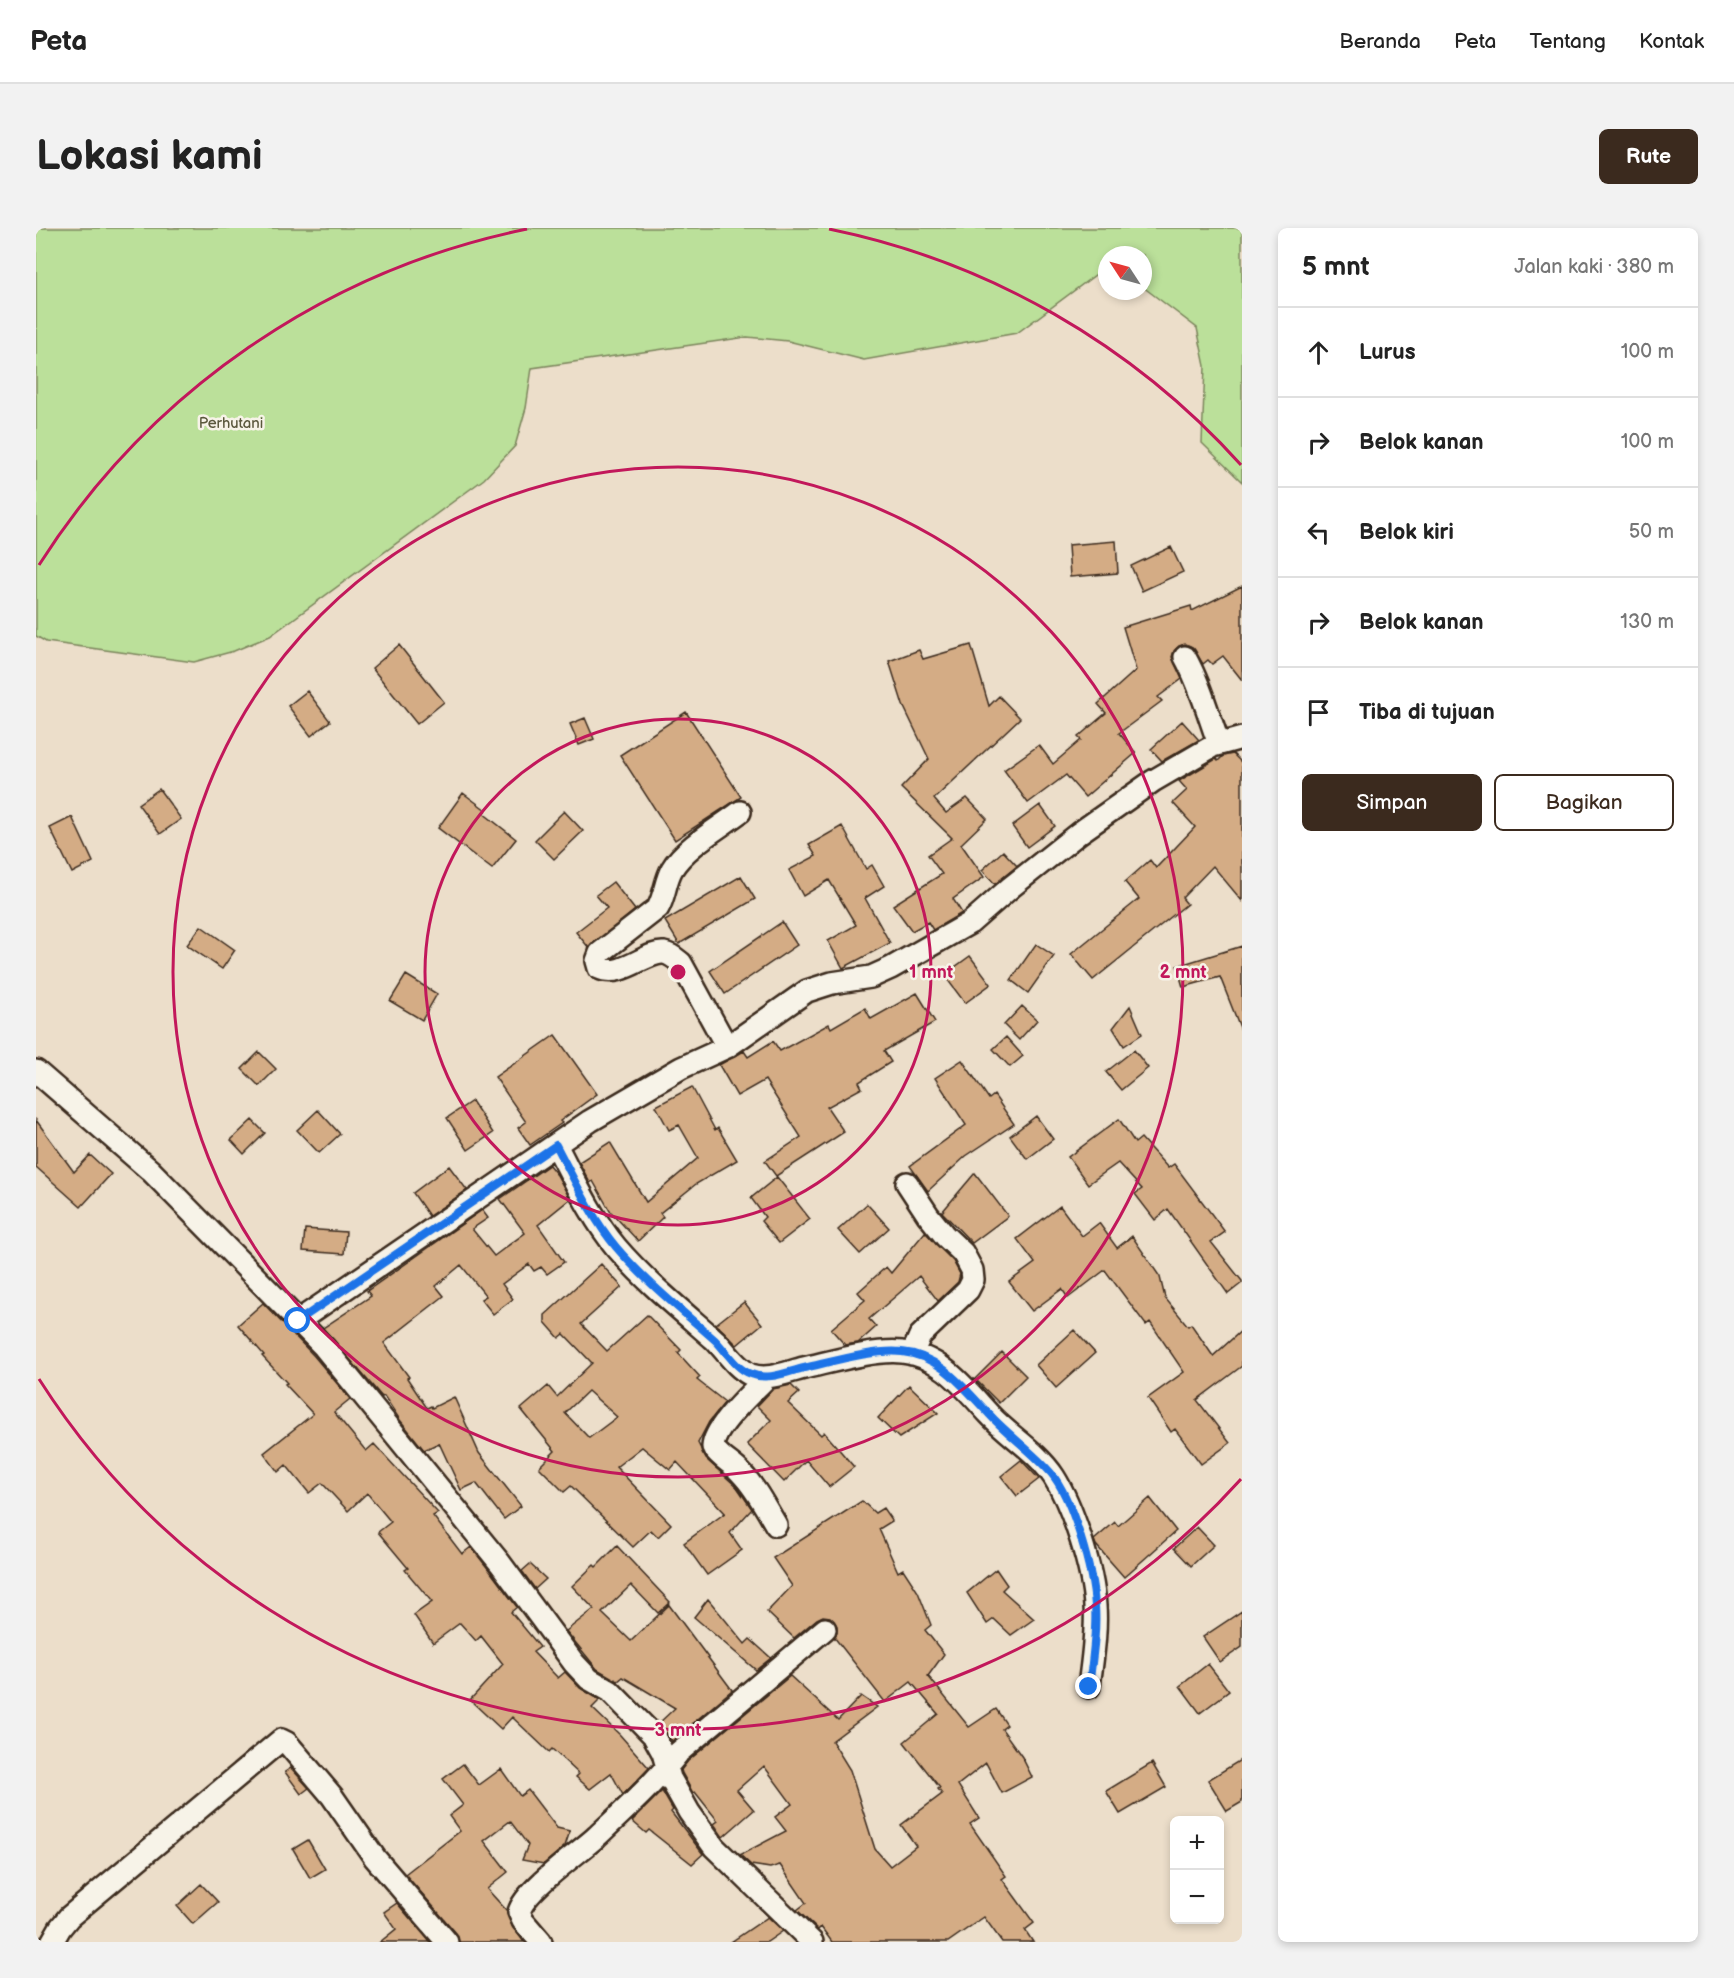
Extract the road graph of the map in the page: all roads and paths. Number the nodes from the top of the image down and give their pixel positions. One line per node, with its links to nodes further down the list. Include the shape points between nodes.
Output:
1 (1185, 657): 3 (street, via 1198,681)
2 (1242, 738): 3 (street)
3 (1219, 744): 5 (street, via 1153,781 1079,833 970,923 871,977 807,991)
4 (740, 812): 5 (street, via 681,857 671,870 658,908 600,953 597,961 599,968 606,971 662,952 670,955 681,963)
5 (728, 1047): 7 (street, via 681,1068)
6 (36, 1071): 9 (street, via 151,1171)
7 (556, 1145): 9 (street); 11 (street, via 615,1246 739,1366 750,1374)
8 (907, 1183): 10 (street, via 945,1236 963,1253 973,1280 968,1290 920,1335)
9 (298, 1321): 15 (street, via 324,1347 500,1563 574,1663 589,1679 610,1691 653,1735)
10 (912, 1354): 11 (street, via 859,1356); 14 (street, via 935,1363 955,1378 1053,1476 1072,1512 1092,1581 1095,1607)
11 (767, 1377): 12 (street, via 729,1417 713,1440 713,1447 724,1461 740,1471)
12 (776, 1525)
13 (825, 1629): 15 (street, via 679,1752)
14 (1089, 1687)
15 (667, 1767): 18 (street, via 595,1838 528,1895 519,1912); 19 (street, via 689,1812 714,1847)
16 (52, 1942): 17 (street, via 69,1917 280,1740 287,1743 332,1796 375,1858)
17 (447, 1942)
18 (541, 1942)
19 (812, 1942)

